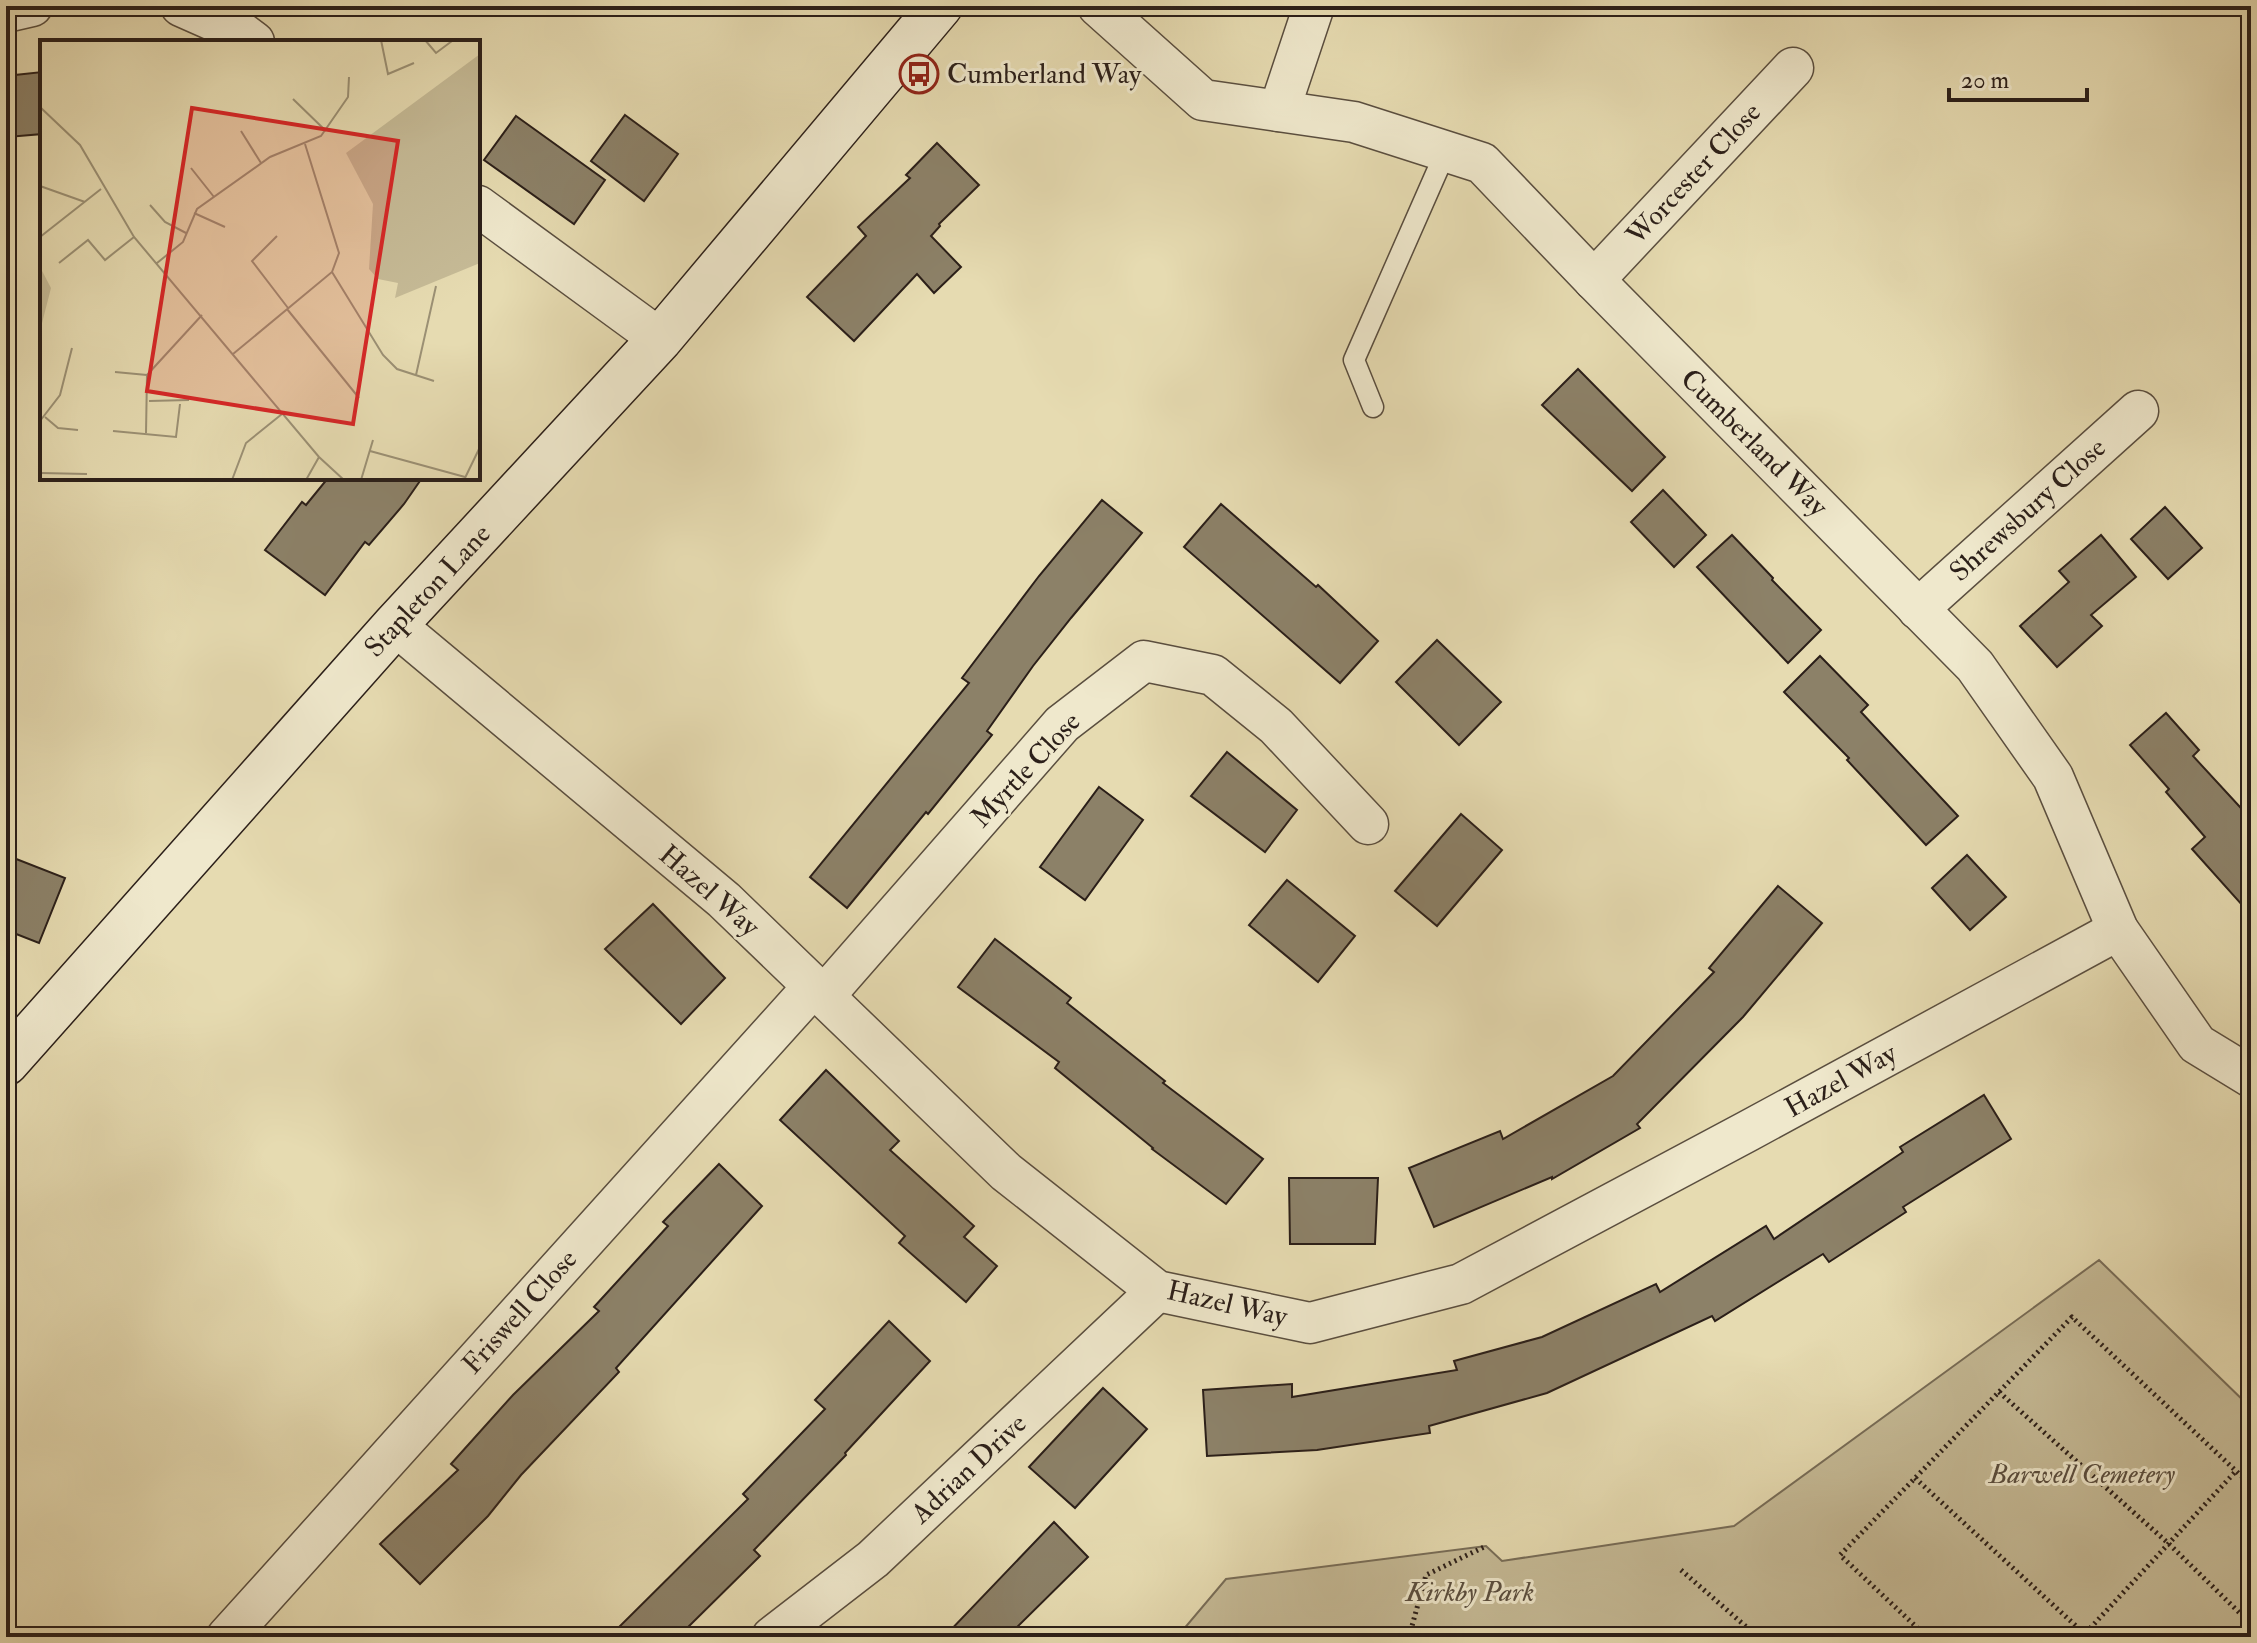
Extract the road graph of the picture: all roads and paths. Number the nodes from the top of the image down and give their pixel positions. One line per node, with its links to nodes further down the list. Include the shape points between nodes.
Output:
1 (32, 6): 6 (street)
2 (181, 6): 7 (street)
3 (940, 6): 13 (street, Stapleton Lane)
4 (1098, 6): 9 (street, Cumberland Way, via 1203,100)
5 (1314, 6): 9 (street)
6 (6, 12)
7 (251, 40)
8 (1793, 68): 12 (street, Worcester Close)
9 (1279, 111): 10 (street, Cumberland Way, via 1354,122)
10 (1446, 151): 12 (street, Cumberland Way, via 1482,163); 14 (lane, via 1354,360)
11 (480, 207): 13 (street)
12 (1594, 280): 16 (street, Cumberland Way)
13 (660, 339): 17 (street, Stapleton Lane)
14 (1373, 407)
15 (2138, 411): 16 (street, Shrewsbury Close)
16 (1918, 609): 19 (street, Cumberland Way, via 1975,666 2053,777)
17 (395, 625): 20 (street, Hazel Way, via 724,900); 21 (street, Stapleton Lane)
18 (1368, 824): 20 (street, Myrtle Close, via 1276,726 1213,675 1144,661 1062,724)
19 (2118, 930): 22 (street, Cumberland Way, via 2197,1044); 23 (street, Hazel Way, via 1461,1284 1310,1323)
20 (819, 992): 23 (street, Hazel Way, via 1006,1172); 33 (street, Friswell Close)
21 (6, 1063)
22 (2250, 1076)
23 (1157, 1291): 34 (street, Adrian Drive, via 873,1559)
24 (1999, 1392): 25 (path, via 2072,1317); 26 (path); 28 (path)
25 (2236, 1471): 27 (path); 28 (path)
26 (1915, 1478): 32 (path); 37 (path, via 1840,1555)
27 (2251, 1485)
28 (2169, 1544): 31 (path); 32 (path)
29 (1486, 1546): 35 (path, via 1426,1575)
30 (1681, 1570): 36 (path)
31 (2251, 1624)
32 (2085, 1636)
33 (227, 1637)
34 (772, 1637)
35 (1409, 1637)
36 (1758, 1637)
37 (1927, 1637)

